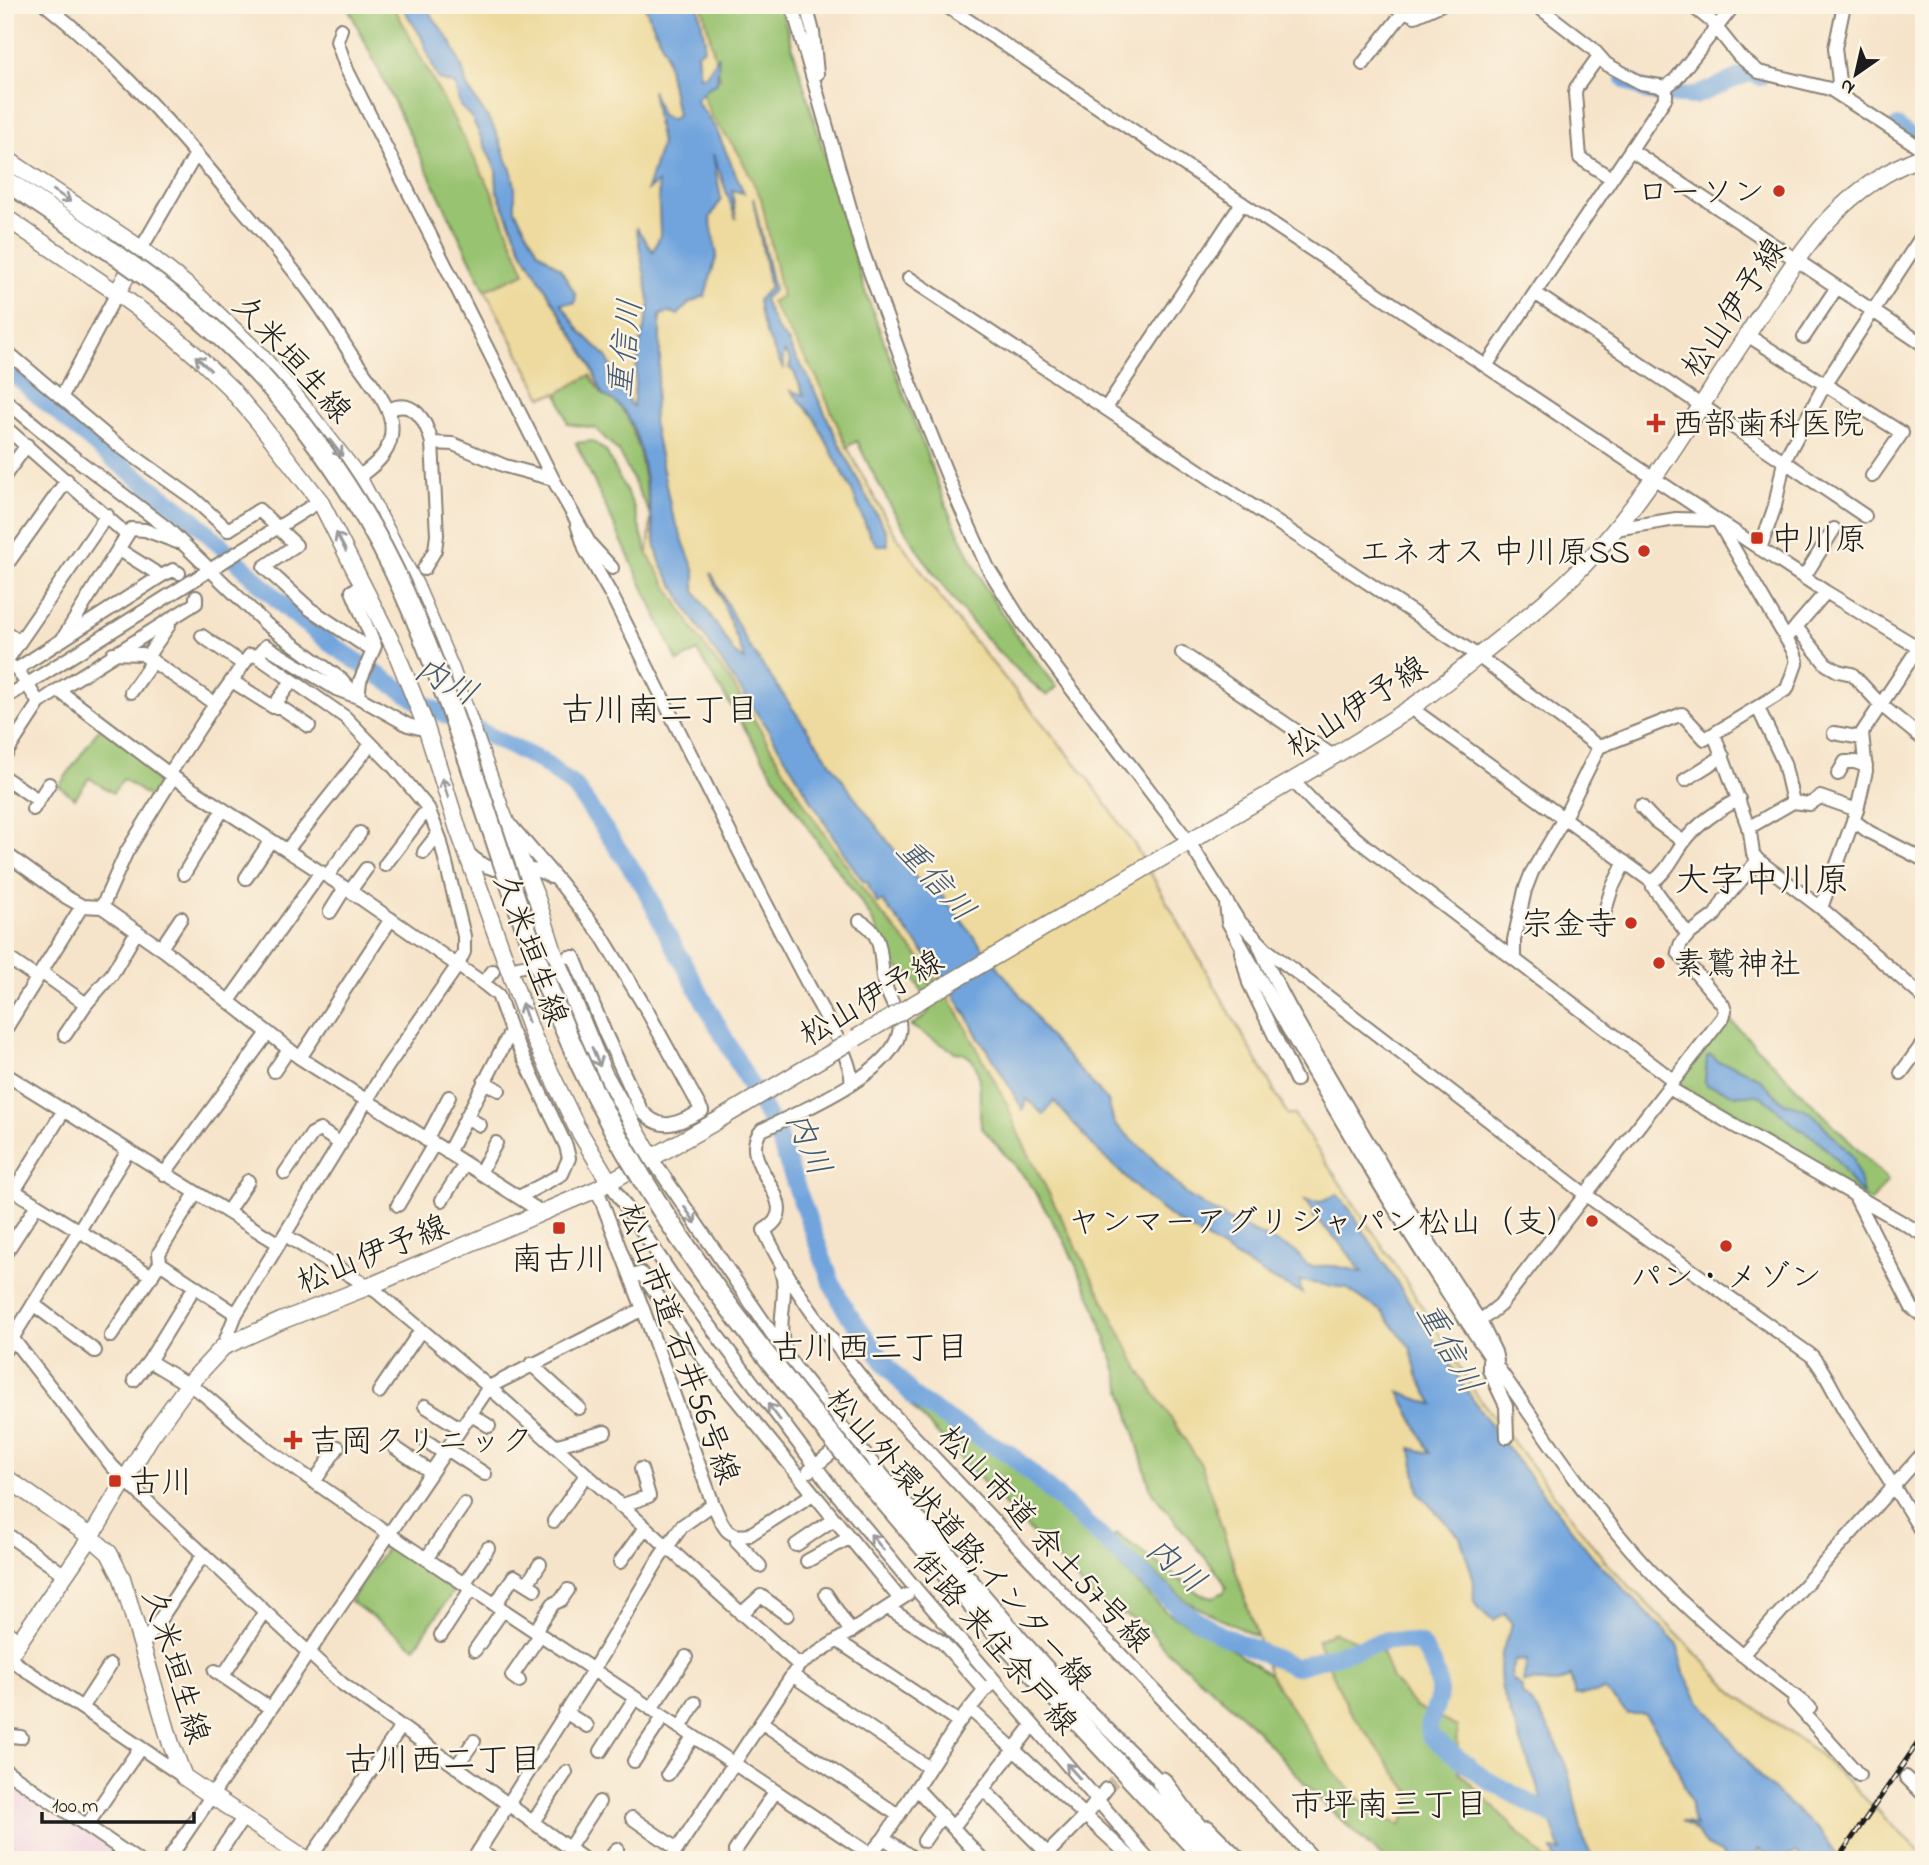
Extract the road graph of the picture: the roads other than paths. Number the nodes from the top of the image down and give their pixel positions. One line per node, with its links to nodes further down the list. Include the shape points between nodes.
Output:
1 (46, 5): 21 (street, via 129,80)
2 (792, 5): 17 (street)
3 (806, 5): 17 (street)
4 (945, 5): 27 (street)
5 (1391, 5): 11 (street)
6 (1440, 5): 11 (street, via 1415,16)
7 (1536, 5): 14 (street)
8 (1691, 5): 13 (street)
9 (1734, 5): 13 (street)
10 (1844, 5): 18 (street, via 1834,55 1839,78)
11 (1407, 8): 15 (street)
12 (341, 29): 57 (street, via 337,41 347,71)
13 (1717, 29): 16 (street); 18 (street, via 1759,72)
14 (1599, 56): 16 (street, via 1641,83); 24 (street, via 1575,93 1580,158)
15 (1363, 64)
16 (1666, 87): 19 (street, via 1666,97)
17 (816, 89): 141 (street, via 862,250 958,502 988,568 1022,622)
18 (1835, 89): 20 (street)
19 (1631, 150): 24 (street); 32 (street)
20 (1924, 150)
21 (196, 154): 31 (street); 48 (street, via 305,286)
22 (1924, 156): 32 (main road, 松山伊予線, via 1886,173 1852,196)
23 (5, 158): 31 (main road, 久米垣生線, one-way to 31)
24 (1611, 178): 36 (street)
25 (5, 180): 30 (highway, 松山外環状道路;インター線)
26 (5, 196): 30 (highway, 松山外環状道路;インター線)
27 (1242, 203): 42 (street); 47 (street)
28 (5, 216): 35 (main road)
29 (1924, 233): 37 (street)
30 (103, 246): 395 (highway, 松山外環状道路;インター線, bridge, via 173,296 247,362 309,434 348,491 402,589 426,644 560,1017 599,1104 686,1247 862,1474 1010,1648)
31 (141, 248): 35 (main road); 55 (main road, 久米垣生線, one-way to 55, via 258,353)
32 (1797, 259): 34 (street); 38 (main road, 松山伊予線)
33 (909, 278): 47 (street)
34 (1837, 287): 37 (street); 39 (street)
35 (117, 293): 44 (street); 59 (main road, one-way to 35, via 231,389 163,327)
36 (1535, 293): 42 (street); 46 (street)
37 (1874, 312): 40 (street); 43 (street)
38 (1747, 334): 43 (street); 46 (main road, 松山伊予線)
39 (1804, 337)
40 (1924, 345)
41 (5, 350): 44 (street)
42 (1486, 366): 56 (street)
43 (1825, 384): 52 (street); 54 (street, via 1902,433)
44 (62, 396): 66 (street, via 229,530 259,510)
45 (5, 400): 69 (street)
46 (1701, 404): 52 (street); 56 (main road, 松山伊予線)
47 (1106, 408): 93 (street)
48 (388, 410): 50 (street, via 397,405 409,407 420,416); 55 (street, via 392,428 388,448)
49 (5, 426): 51 (street)
50 (432, 443): 57 (street, via 453,444 505,466); 74 (street, via 437,535)
51 (27, 445): 53 (street); 58 (street)
52 (1784, 461): 61 (street); 70 (street)
53 (5, 475)
54 (1872, 476)
55 (358, 477): 59 (main road); 133 (main road, 久米垣生線, via 415,585 451,669)
56 (1653, 477): 62 (street); 64 (main road, 松山伊予線)
57 (553, 479): 63 (street)
58 (66, 480): 60 (street); 71 (street)
59 (320, 501): 66 (street); 78 (main road, one-way to 59)
60 (107, 515): 67 (street); 87 (street)
61 (1865, 516)
62 (1718, 521): 64 (street, via 1676,519); 70 (street); 85 (street)
63 (577, 524): 72 (street); 196 (street, via 595,569 835,1034)
64 (1615, 529): 93 (main road, 松山伊予線, via 1564,586)
65 (1834, 529): 77 (street)
66 (273, 530): 73 (street); 91 (street, via 296,545 264,567 310,609)
67 (127, 535): 68 (street); 69 (street, via 131,529 145,530)
68 (118, 549): 76 (street); 86 (street)
69 (190, 549): 73 (street)
70 (1760, 549): 77 (street)
71 (5, 567)
72 (612, 568)
73 (213, 569): 99 (street); 102 (street, via 266,624)
74 (424, 569)
75 (179, 573): 76 (street, via 173,570)
76 (161, 576): 86 (street)
77 (1804, 577): 79 (street)
78 (364, 585): 91 (street, via 352,591 375,646); 111 (main road, 久米垣生線)
79 (1826, 592): 82 (street); 88 (street)
80 (196, 597): 89 (street, via 196,603)
81 (169, 625): 94 (street)
82 (1796, 627): 85 (street); 106 (street, via 1826,664 1852,674)
83 (5, 632): 87 (street)
84 (202, 636): 95 (street)
85 (1787, 638): 109 (street, via 1797,661 1787,689)
86 (62, 640): 96 (street)
87 (19, 642): 96 (street, via 5,663)
88 (1922, 648): 106 (street)
89 (113, 653): 94 (street, via 142,654); 100 (street)
90 (260, 653): 95 (street, via 250,654); 98 (street); 102 (street, via 266,646 336,690)
91 (372, 653): 102 (street)
92 (1182, 653): 119 (street)
93 (1478, 656): 108 (main road, 松山伊予線); 117 (street)
94 (150, 659): 101 (street); 105 (street)
95 (243, 664): 97 (street)
96 (18, 669): 99 (street)
97 (232, 681): 105 (street); 107 (street)
98 (292, 681): 107 (street); 116 (street, via 345,717)
99 (27, 685): 103 (street); 104 (street)
100 (58, 690): 104 (street); 123 (street)
101 (131, 691)
102 (358, 697): 111 (street, via 408,725)
103 (5, 698)
104 (39, 704): 118 (street)
105 (215, 704): 123 (street)
106 (1881, 705): 114 (street); 115 (street)
107 (273, 707): 110 (street)
108 (1410, 708): 119 (main road, 松山伊予線); 135 (street)
109 (1758, 708): 113 (street); 129 (street, via 1784,763)
110 (309, 726)
111 (426, 727): 143 (main road, 久米垣生線, one-way to 111)
112 (1834, 733): 114 (street)
113 (1714, 734): 117 (street, via 1704,739 1682,714); 120 (street)
114 (1862, 738): 121 (street)
115 (1924, 740)
116 (371, 744): 131 (street); 142 (street)
117 (1599, 747): 135 (street)
118 (5, 755)
119 (1334, 756): 125 (main road, 松山伊予線)
120 (1723, 756): 126 (street); 128 (street)
121 (1866, 766): 122 (street, via 1844,762); 134 (street)
122 (1838, 774)
123 (172, 775): 132 (street); 160 (street)
124 (5, 778): 127 (street, via 35,805)
125 (1293, 780): 141 (main road, 松山伊予線); 174 (street, via 1364,845)
126 (1685, 780)
127 (49, 785)
128 (1739, 799): 136 (street); 140 (street, via 1712,814)
129 (1793, 802): 134 (street, via 1810,804 1820,797); 136 (street)
130 (1641, 806): 140 (street)
131 (428, 808): 138 (street); 149 (street)
132 (223, 809): 139 (street); 152 (street)
133 (501, 810): 151 (main road, 久米垣生線); 156 (street)
134 (1855, 815): 147 (street, via 1869,832); 161 (street)
135 (1563, 820): 148 (street); 174 (street, via 1525,890)
136 (1748, 828): 146 (street)
137 (360, 833): 153 (street)
138 (438, 834): 144 (street); 176 (street, via 464,936)
139 (271, 840): 142 (street); 154 (street)
140 (1684, 842): 155 (street, via 1661,876)
141 (1186, 844): 158 (street); 209 (main road, 松山伊予線, bridge)
142 (287, 850): 153 (street)
143 (467, 851): 151 (street, via 479,864 494,870); 215 (main road, 久米垣生線, one-way to 143, via 533,1036)
144 (424, 852)
145 (5, 853): 159 (street)
146 (1758, 860): 161 (street); 168 (street, via 1715,915)
147 (1924, 860)
148 (1625, 863): 155 (street); 163 (street)
149 (385, 865)
150 (366, 869): 157 (street)
151 (524, 870): 156 (street, via 543,872); 209 (main road, 久米垣生線, one-way to 209, via 604,1074)
152 (184, 874)
153 (324, 874): 157 (street); 182 (street)
154 (246, 878)
155 (1652, 881): 168 (street)
156 (560, 883): 173 (street, via 601,935 702,1111 676,1124 659,1124 641,1110 574,957)
157 (348, 890): 162 (street); 165 (street)
158 (1225, 900): 169 (street); 170 (street, via 1228,922)
159 (82, 906): 160 (street); 179 (street)
160 (102, 907): 167 (street)
161 (1821, 908): 181 (street)
162 (330, 912)
163 (1604, 914)
164 (181, 918): 171 (street)
165 (390, 919): 176 (street); 190 (street)
166 (860, 921): 196 (street, via 869,926 880,945 883,980 899,1034 886,1059)
167 (137, 932): 171 (street); 183 (street, via 112,974)
168 (1688, 935): 197 (street, via 1679,947 1680,957 1725,1011)
169 (1258, 942): 218 (street); 240 (street, via 1276,984 1348,1109)
170 (1242, 946): 194 (street, via 1249,983); 247 (street, via 1388,1200)
171 (161, 948): 182 (street)
172 (5, 956): 179 (street)
173 (569, 957)
174 (1514, 958): 197 (street)
175 (549, 961): 177 (street)
176 (458, 965): 180 (street); 200 (street)
177 (518, 967)
178 (493, 971): 180 (street)
179 (39, 975): 183 (street); 184 (street)
180 (483, 984): 185 (street, via 498,995)
181 (1924, 998)
182 (229, 1001): 186 (street)
183 (86, 1004): 187 (street)
184 (6, 1028)
185 (511, 1031): 195 (street); 219 (street, via 569,1158 562,1174)
186 (268, 1032): 189 (street); 213 (street)
187 (65, 1035)
188 (1924, 1042): 193 (street)
189 (289, 1049): 190 (street); 191 (street)
190 (300, 1058): 200 (street)
191 (274, 1071)
192 (5, 1073): 201 (street)
193 (1902, 1073)
194 (1296, 1080)
195 (484, 1082): 198 (street); 202 (street)
196 (852, 1084): 230 (street, 松山市道 余土57号線, via 756,1136 755,1153 780,1211 775,1223 764,1230)
197 (1671, 1084): 218 (street); 220 (street)
198 (499, 1090)
199 (450, 1097): 204 (street)
200 (367, 1102): 204 (street); 206 (street)
201 (64, 1110): 207 (street); 216 (street)
202 (466, 1117): 203 (street); 208 (street)
203 (481, 1125)
204 (430, 1142): 208 (street); 223 (street)
205 (496, 1143): 212 (street)
206 (341, 1144): 211 (street, via 320,1130 312,1133); 228 (street)
207 (128, 1151): 213 (street); 226 (street)
208 (448, 1153): 210 (street)
209 (652, 1159): 215 (main road, 松山伊予線); 250 (street, 街路 来住余戸線, one-way to 250)
210 (465, 1164): 212 (street); 221 (street)
211 (285, 1173)
212 (480, 1173): 219 (street)
213 (164, 1174): 217 (street)
214 (248, 1181): 224 (street)
215 (603, 1186): 225 (main road, 松山伊予線); 233 (street, 松山市道 石井56号線); 270 (street, 街路 来住余戸線, one-way to 215)
216 (10, 1188): 222 (street)
217 (196, 1193): 224 (street); 231 (street, via 159,1253)
218 (1586, 1195): 240 (street, via 1500,1305); 279 (street, via 1812,1356)
219 (519, 1197): 225 (street)
220 (1856, 1198): 227 (street); 239 (street, via 1912,1308)
221 (442, 1200)
222 (37, 1205): 226 (street); 229 (street)
223 (398, 1205)
224 (227, 1212): 228 (street)
225 (543, 1213): 235 (main road, 松山伊予線)
226 (78, 1230): 232 (street); 236 (street)
227 (1924, 1235)
228 (282, 1239): 235 (street); 238 (street)
229 (5, 1254)
230 (776, 1258): 250 (street, via 784,1281 783,1345); 398 (street, 松山市道 余土57号線, via 886,1407)
231 (160, 1263): 232 (street); 234 (street)
232 (152, 1276): 243 (street)
233 (631, 1277): 237 (street, 松山市道 石井56号線); 276 (street, via 641,1273)
234 (195, 1286): 238 (street); 248 (street)
235 (370, 1286): 241 (street); 244 (main road, 松山伊予線)
236 (33, 1304): 242 (street); 246 (street)
237 (643, 1309): 249 (street); 282 (street, 松山市道 石井56号線)
238 (236, 1314): 244 (street)
239 (1921, 1315)
240 (1480, 1321): 251 (street)
241 (421, 1330): 254 (street); 255 (street)
242 (9, 1333): 245 (street); 277 (street)
243 (111, 1336)
244 (223, 1347): 253 (main road, 松山伊予線)
245 (5, 1350)
246 (95, 1351)
247 (1489, 1355): 251 (street); 262 (street, via 1489,1370 1506,1406)
248 (149, 1361): 252 (street); 253 (street)
249 (531, 1364): 254 (street); 257 (street)
250 (794, 1366): 263 (street, 街路 来住余戸線)
251 (1498, 1369): 320 (street, via 1629,1547)
252 (134, 1380)
253 (188, 1385): 277 (main road, 松山伊予線); 278 (street)
254 (489, 1387): 258 (street); 265 (street)
255 (379, 1392)
256 (425, 1406): 260 (street)
257 (579, 1408)
258 (470, 1414): 259 (street); 260 (street)
259 (489, 1426)
260 (460, 1429): 268 (street)
261 (605, 1432): 265 (street)
262 (1507, 1437)
263 (851, 1438): 270 (street); 361 (street, 街路 来住余戸線, via 1020,1637 1134,1762)
264 (423, 1439): 268 (street)
265 (554, 1446): 274 (street)
266 (338, 1447): 278 (street)
267 (394, 1447): 272 (street)
268 (445, 1451): 272 (street); 273 (street)
269 (1924, 1452): 279 (street)
270 (816, 1466): 276 (street); 302 (street, 街路 来住余戸線, one-way to 270)
271 (641, 1469): 283 (street, via 649,1496)
272 (431, 1472): 288 (street)
273 (485, 1474)
274 (586, 1475): 283 (street); 285 (street)
275 (5, 1477): 290 (main road, 久米垣生線)
276 (800, 1478): 280 (street)
277 (125, 1479): 290 (main road, 松山伊予線); 295 (street)
278 (314, 1482): 288 (street)
279 (1894, 1485): 289 (street); 320 (street)
280 (813, 1494): 284 (street); 291 (street, via 750,1535)
281 (464, 1504): 296 (street)
282 (713, 1504): 291 (street, via 726,1531); 293 (street, 松山市道 石井56号線, via 682,1526)
283 (620, 1506): 286 (street)
284 (834, 1520): 292 (street); 292 (street, via 798,1548)
285 (554, 1521)
286 (645, 1528): 293 (street); 297 (street)
287 (5, 1533): 300 (street)
288 (389, 1534): 296 (street); 319 (street)
289 (1924, 1536)
290 (91, 1537): 300 (main road, 松山伊予線); 317 (main road, 久米垣生線, via 109,1553 122,1578)
291 (738, 1537): 299 (street, via 737,1542)
292 (849, 1538): 305 (street)
293 (666, 1547): 309 (street); 324 (street, 松山市道 石井56号線)
294 (488, 1548): 301 (street)
295 (203, 1555): 308 (street); 317 (street)
296 (426, 1559): 301 (street)
297 (620, 1562)
298 (541, 1565): 306 (street, via 531,1586 514,1576)
299 (760, 1566)
300 (65, 1575): 315 (main road, 松山伊予線)
301 (467, 1587): 306 (street); 314 (street)
302 (916, 1589): 305 (street); 327 (street, 街路 来住余戸線)
303 (568, 1590): 312 (street, via 553,1604)
304 (826, 1594): 313 (street)
305 (900, 1599): 307 (street)
306 (499, 1607): 312 (street); 318 (street)
307 (888, 1608): 313 (street); 327 (street, via 942,1642)
308 (264, 1613): 319 (street); 332 (street, via 219,1673)
309 (741, 1614): 310 (street, via 761,1596); 325 (street)
310 (787, 1615)
311 (5, 1630): 315 (street)
312 (537, 1633): 324 (street); 326 (street, via 512,1676)
313 (850, 1633): 316 (street)
314 (441, 1635)
315 (20, 1641): 322 (main road, 松山伊予線)
316 (838, 1641): 325 (street); 339 (street)
317 (141, 1648): 359 (main road, 久米垣生線)
318 (475, 1650)
319 (307, 1654): 332 (street); 342 (street)
320 (1742, 1656): 328 (street)
321 (686, 1657): 334 (street)
322 (7, 1660): 331 (street)
323 (110, 1665): 331 (street)
324 (593, 1670): 329 (street); 336 (street, 松山市道 石井56号線)
325 (796, 1670): 338 (street); 354 (street)
326 (519, 1681)
327 (990, 1685): 335 (street); 340 (street, 街路 来住余戸線)
328 (1793, 1695): 333 (street); 358 (street, via 1794,1703)
329 (635, 1698): 334 (street); 350 (street)
330 (695, 1703): 343 (street)
331 (82, 1708): 348 (street)
332 (270, 1708): 367 (street)
333 (1810, 1708)
334 (651, 1709): 337 (street)
335 (970, 1709): 339 (street); 349 (street)
336 (565, 1712): 341 (street); 369 (street, 松山市道 石井56号線)
337 (663, 1717): 343 (street); 351 (street)
338 (761, 1722): 352 (street); 370 (street)
339 (960, 1722): 354 (street)
340 (1033, 1725): 349 (street); 365 (street, 街路 来住余戸線, one-way to 340)
341 (587, 1726)
342 (401, 1727): 353 (street); 389 (street)
343 (680, 1728): 345 (street)
344 (21, 1737): 346 (street)
345 (693, 1737): 352 (street); 357 (street)
346 (5, 1739)
347 (474, 1741): 353 (street)
348 (141, 1748): 359 (street); 376 (street)
349 (1013, 1749): 363 (street); 372 (street)
350 (601, 1751)
351 (634, 1761)
352 (732, 1763): 364 (street); 382 (street)
353 (456, 1767): 369 (street)
354 (929, 1768): 362 (street)
355 (5, 1770): 376 (street)
356 (566, 1772): 375 (street)
357 (668, 1774)
358 (1859, 1775)
359 (184, 1777): 367 (main road, 久米垣生線)
360 (1906, 1777): 366 (street)
361 (1162, 1782): 396 (highway); 397 (street, 街路 来住余戸線)
362 (916, 1788): 370 (street); 371 (street)
363 (983, 1789): 377 (street); 385 (street)
364 (775, 1792): 378 (street, via 870,1854); 381 (street)
365 (1102, 1794): 372 (street); 383 (street, 街路 来住余戸線)
366 (1924, 1795)
367 (211, 1796): 373 (main road, 久米垣生線); 387 (street)
368 (598, 1802): 380 (street)
369 (507, 1804): 375 (street); 384 (street, 松山市道 石井56号線)
370 (898, 1815): 378 (street)
371 (942, 1815): 377 (street); 379 (street)
372 (1085, 1816): 383 (street); 385 (street)
373 (244, 1817): 388 (street); 389 (main road, 久米垣生線)
374 (632, 1818): 382 (street)
375 (533, 1822): 380 (street)
376 (87, 1825): 386 (street)
377 (953, 1827): 393 (street)
378 (884, 1838): 392 (street)
379 (924, 1841)
380 (569, 1848): 391 (street)
381 (735, 1851)
382 (674, 1854)
383 (1130, 1854): 394 (street, 街路 来住余戸線)
384 (476, 1855): 390 (street)
385 (1044, 1857)
386 (137, 1860)
387 (168, 1860)
388 (214, 1860)
389 (308, 1860)
390 (493, 1860)
391 (585, 1860)
392 (916, 1860)
393 (983, 1860)
394 (1149, 1860)
395 (1208, 1860)
396 (1224, 1860)
397 (1241, 1860)
398 (1315, 1860)

